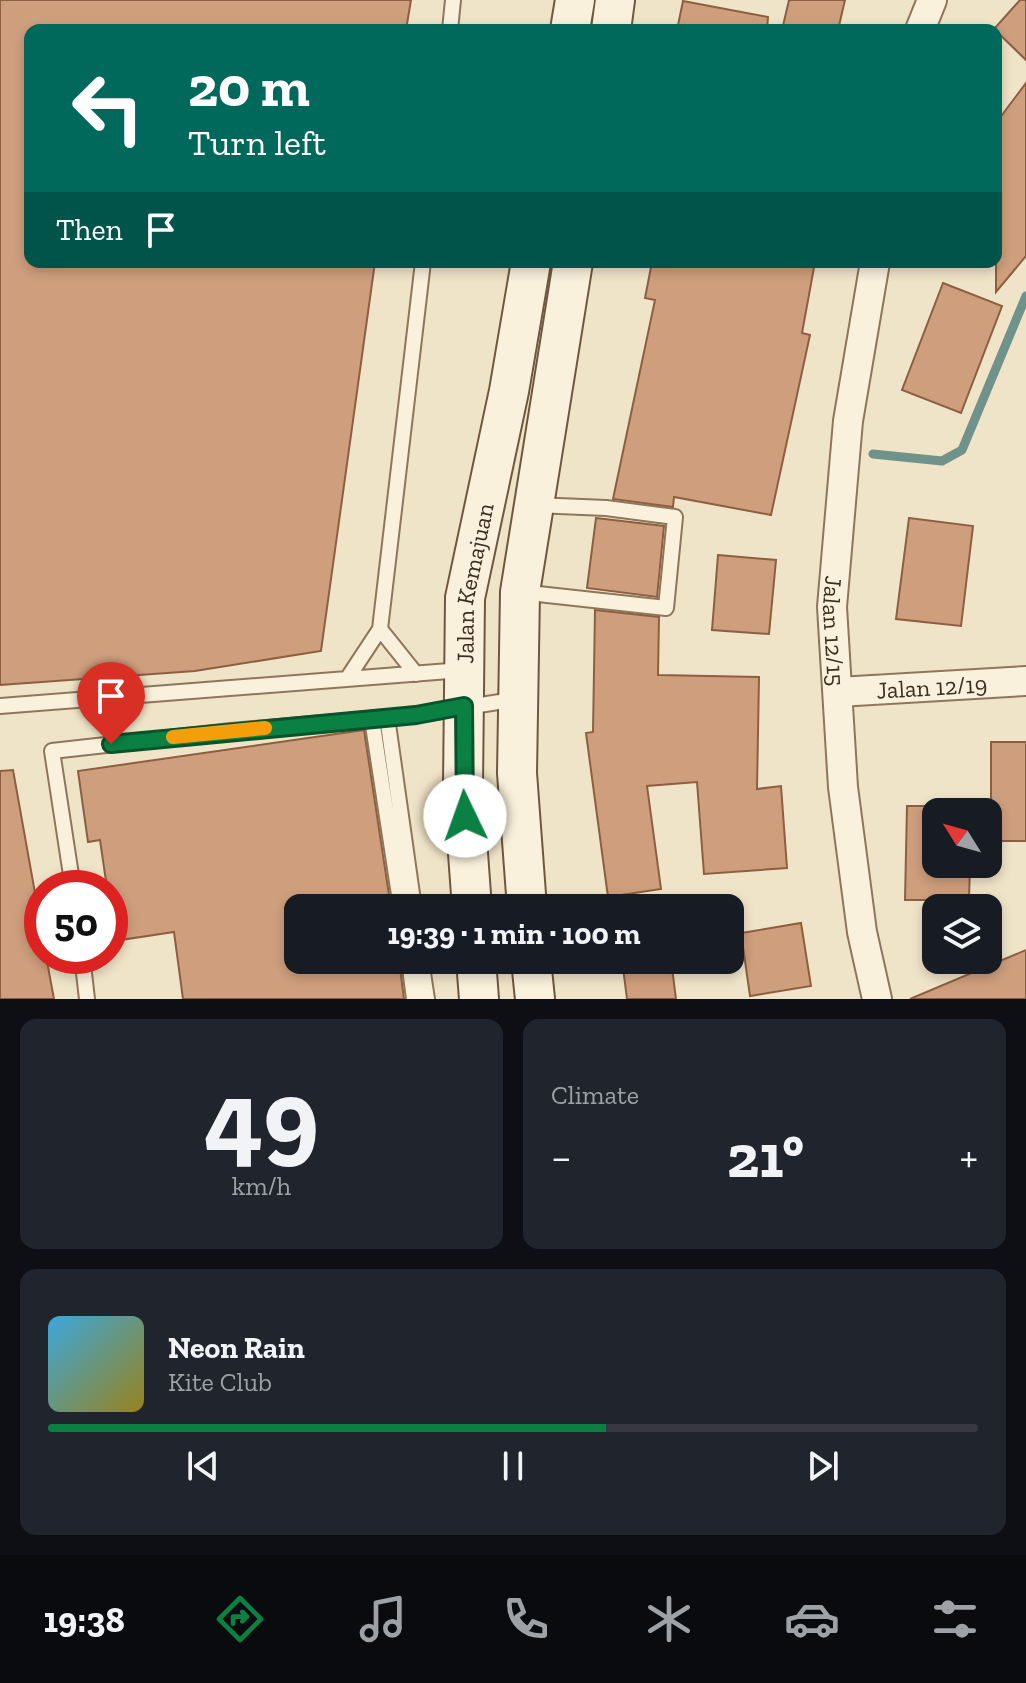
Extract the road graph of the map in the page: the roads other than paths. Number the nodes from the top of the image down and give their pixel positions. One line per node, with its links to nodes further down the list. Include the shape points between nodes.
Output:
1 (453, 0): 5 (lane)
2 (575, 0): 6 (main road)
3 (615, 0): 7 (main road)
4 (932, 0): 8 (street)
5 (451, 24)
6 (571, 24)
7 (612, 24)
8 (922, 24)
9 (422, 268): 15 (lane)
10 (530, 268): 19 (main road, Jalan Kemajuan, via 465,598)
11 (572, 268): 13 (main road, Jalan Kemajuan)
12 (874, 268): 20 (street, Jalan 12/15, via 848,421 833,591)
13 (533, 505): 14 (main road, Jalan Kemajuan); 14 (lane, via 675,517 666,608)
14 (520, 592): 21 (main road, Jalan Kemajuan)
15 (380, 629): 16 (lane); 17 (lane)
16 (416, 674): 17 (lane); 19 (lane)
17 (347, 679): 22 (lane)
18 (1026, 681): 20 (street, Jalan 12/19)
19 (464, 688): 21 (lane); 23 (lane); 27 (main road, Jalan Kemajuan, via 463,785)
20 (838, 692): 39 (street, Jalan 12/15, via 843,787 862,932)
21 (518, 699): 28 (main road, Jalan Kemajuan, via 517,773)
22 (0, 706)
23 (380, 718): 24 (lane, via 52,751); 25 (lane); 26 (lane)
24 (70, 870)
25 (399, 894)
26 (411, 894)
27 (471, 894)
28 (526, 894)
29 (84, 974): 34 (lane)
30 (411, 974): 35 (lane)
31 (423, 974): 36 (lane)
32 (477, 974): 37 (main road)
33 (532, 974): 38 (main road)
34 (87, 999)
35 (414, 999)
36 (427, 999)
37 (479, 999)
38 (535, 999)
39 (877, 999)

